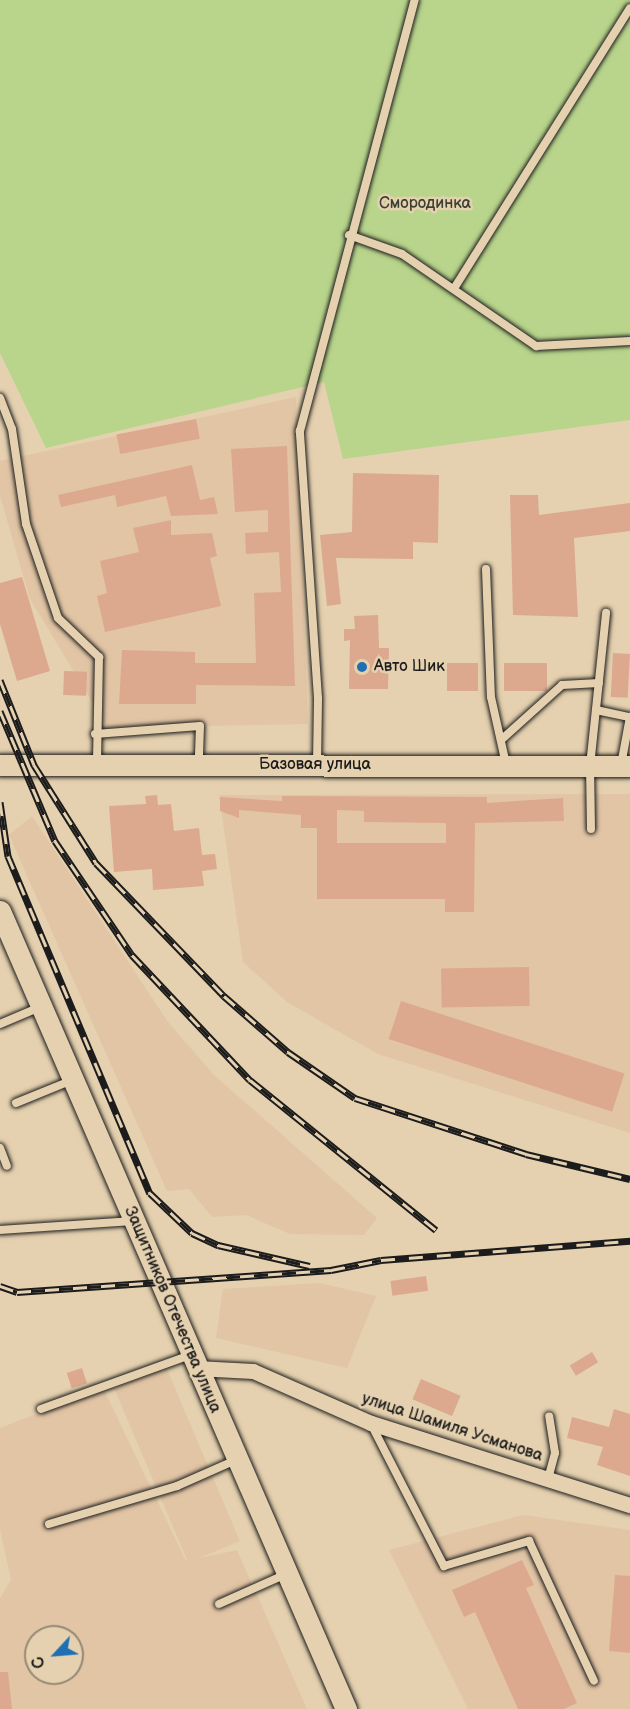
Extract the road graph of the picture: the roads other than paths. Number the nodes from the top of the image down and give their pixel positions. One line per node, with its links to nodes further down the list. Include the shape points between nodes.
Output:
1 (415, 0): 3 (lane)
2 (630, 8): 4 (lane)
3 (349, 235): 4 (lane, via 402,254); 17 (lane, via 300,431 318,699)
4 (455, 287): 5 (lane, via 536,346)
5 (630, 340)
6 (0, 398): 12 (lane, via 12,429 26,524 58,618 99,657)
7 (486, 569): 13 (lane, via 491,697)
8 (606, 613): 9 (lane)
9 (599, 683): 10 (lane); 13 (lane, via 562,686)
10 (596, 710): 11 (lane); 19 (lane)
11 (629, 717): 20 (lane)
12 (95, 734): 15 (lane); 16 (lane, via 200,726)
13 (501, 740): 18 (lane)
14 (0, 765): 15 (main road, Базовая улица)
15 (97, 765): 16 (main road, Базовая улица)
16 (199, 765): 17 (main road, Базовая улица)
17 (316, 765): 18 (main road, Базовая улица)
18 (506, 766): 19 (main road, Базовая улица)
19 (590, 766): 20 (main road, Базовая улица); 21 (lane)
20 (626, 766)
21 (591, 829)
22 (0, 911): 23 (main road, Защитников Отечества улица)
23 (41, 1007): 24 (lane); 25 (main road, Защитников Отечества улица)
24 (0, 1024)
25 (72, 1080): 26 (lane); 29 (main road, Защитников Отечества улица)
26 (16, 1103)
27 (0, 1148): 28 (lane)
28 (7, 1166)
29 (133, 1221): 30 (lane); 31 (main road, Защитников Отечества улица)
30 (0, 1230)
31 (194, 1361): 32 (lane); 34 (street, улица Шамиля Усманова, via 253,1371); 35 (main road, Защитников Отечества улица)
32 (41, 1409)
33 (549, 1416): 36 (lane, via 555,1453)
34 (371, 1423): 36 (street, улица Шамиля Усманова); 41 (lane, via 444,1566 529,1541)
35 (236, 1460): 38 (lane, via 177,1486); 39 (main road, Защитников Отечества улица)
36 (548, 1479): 37 (street, улица Шамиля Усманова)
37 (630, 1505)
38 (49, 1524)
39 (286, 1574): 40 (lane); 42 (main road, Защитников Отечества улица)
40 (219, 1604)
41 (594, 1681)
42 (346, 1709)

